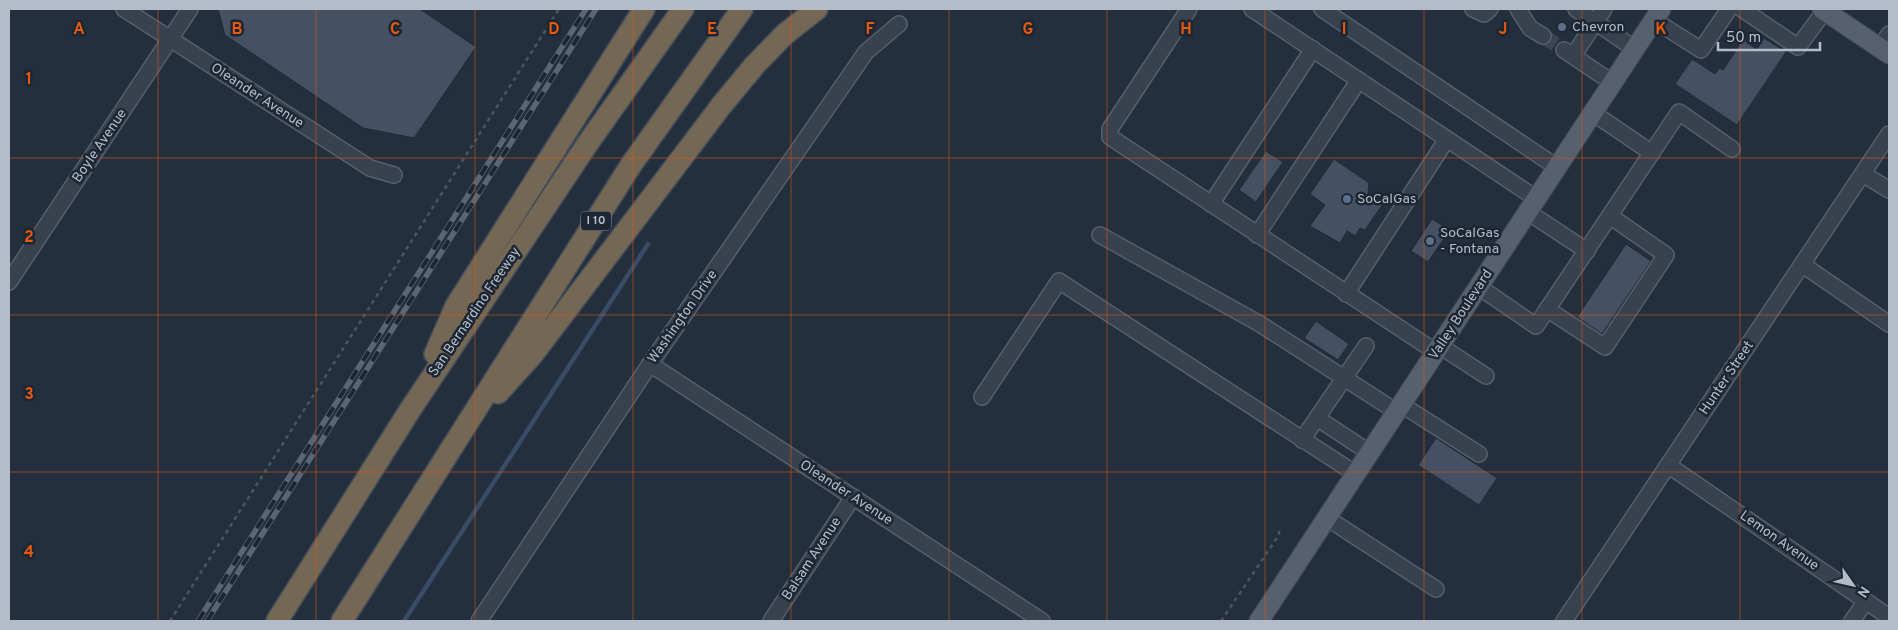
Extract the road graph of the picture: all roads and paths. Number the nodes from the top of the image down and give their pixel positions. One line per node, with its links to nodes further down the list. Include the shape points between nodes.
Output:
1 (124, 9): 22 (street, Oleander Avenue)
2 (190, 9): 22 (street, Boyle Avenue)
3 (559, 9): 70 (path)
4 (644, 9): 56 (highway, via 456,306)
5 (683, 9): 56 (highway, San Bernardino Freeway, via 588,144)
6 (742, 9): 58 (highway, I 10, via 631,165)
7 (817, 9): 58 (highway, via 785,34 754,66 533,354)
8 (1189, 9): 37 (street, via 1110,129 1110,137)
9 (1252, 9): 24 (street)
10 (1322, 9): 33 (street)
11 (1473, 9): 12 (street, via 1484,14)
12 (1490, 9)
13 (1518, 9): 21 (street, via 1530,28)
14 (1576, 9): 19 (street)
15 (1729, 9): 18 (street, via 1701,50)
16 (1742, 9): 17 (street, via 1798,47)
17 (1824, 9): 23 (main road)
18 (1658, 14): 25 (main road, Valley Boulevard)
19 (1600, 15): 25 (street); 27 (street, via 1568,53)
20 (899, 24): 51 (street, Washington Drive, via 866,52)
21 (1543, 36)
22 (170, 40): 35 (street, Oleander Avenue, via 370,168); 44 (street, Boyle Avenue)
23 (1886, 45)
24 (1313, 49): 26 (street); 37 (street)
25 (1635, 49): 27 (main road, Valley Boulevard)
26 (1359, 80): 30 (street); 41 (street)
27 (1613, 83): 28 (main road, Valley Boulevard)
28 (1593, 113): 32 (street); 33 (main road, Valley Boulevard)
29 (1889, 134): 34 (street, Hunter Street)
30 (1447, 139): 38 (street); 46 (street)
31 (1732, 149): 32 (street, via 1679,112)
32 (1652, 153): 39 (street)
33 (1558, 168): 38 (main road, Valley Boulevard)
34 (1862, 174): 36 (street); 43 (street, Hunter Street)
35 (394, 175)
36 (1889, 190)
37 (1211, 204): 41 (street)
38 (1533, 206): 42 (street); 45 (main road, Valley Boulevard)
39 (1610, 216): 42 (street); 47 (street, via 1666,255 1605,347)
40 (1100, 235): 53 (street, via 1260,324)
41 (1257, 235): 46 (street)
42 (1587, 250): 47 (street)
43 (1803, 265): 48 (street); 62 (street, Hunter Street)
44 (9, 282)
45 (1479, 287): 47 (street, via 1536,326); 50 (main road, Valley Boulevard)
46 (1346, 294): 50 (street)
47 (1547, 309)
48 (1889, 324)
49 (1366, 346): 53 (street)
50 (1438, 349): 52 (street); 55 (main road, Valley Boulevard)
51 (650, 364): 64 (street, Oleander Avenue); 73 (street, Washington Drive)
52 (1486, 376)
53 (1345, 379): 55 (street); 57 (street)
54 (982, 398): 59 (street, via 1059,281)
55 (1399, 409): 60 (main road, Valley Boulevard); 61 (street)
56 (410, 410): 71 (highway, San Bernardino Freeway)
57 (1317, 418): 59 (street); 60 (street)
58 (458, 438): 72 (highway, I 10)
59 (1302, 440): 63 (street)
60 (1370, 453): 63 (main road, Valley Boulevard)
61 (1479, 454)
62 (1668, 465): 68 (street, Lemon Avenue); 78 (street, Hunter Street)
63 (1356, 474): 65 (main road, Valley Boulevard)
64 (853, 497): 74 (street, Balsam Avenue); 75 (street, Oleander Avenue)
65 (1327, 518): 67 (street); 77 (main road, Valley Boulevard)
66 (1279, 528): 76 (path, via 1279,535)
67 (1436, 589)
68 (1866, 601): 69 (street, Lemon Avenue); 79 (street)
69 (1889, 617)
70 (170, 621)
71 (277, 621)
72 (342, 621)
73 (479, 621)
74 (771, 621)
75 (1042, 621)
76 (1221, 621)
77 (1259, 621)
78 (1564, 621)
79 (1852, 621)

